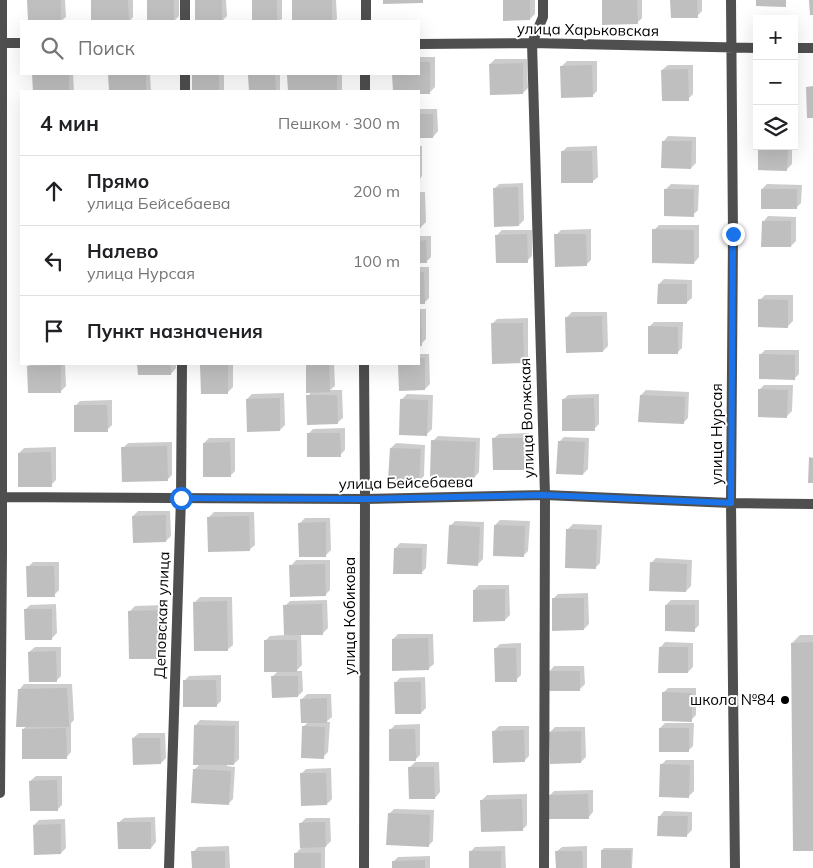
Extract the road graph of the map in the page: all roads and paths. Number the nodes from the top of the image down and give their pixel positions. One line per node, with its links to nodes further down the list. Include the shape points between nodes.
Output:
1 (2, 0): 8 (street)
2 (186, 0): 6 (street)
3 (366, 0): 7 (street)
4 (543, 0): 10 (street, улица Волжская, via 543,18)
5 (731, 0): 12 (street, улица Нурсая)
6 (185, 20)
7 (366, 20)
8 (1, 43): 9 (street); 23 (street)
9 (20, 43)
10 (532, 43): 11 (street, улица Харьковская); 12 (street, улица Харьковская); 22 (street, улица Волжская)
11 (420, 44)
12 (731, 48): 13 (street, улица Харьковская); 26 (street, улица Нурсая)
13 (753, 48)
14 (798, 48): 15 (street)
15 (813, 48)
16 (185, 75): 18 (street)
17 (365, 75): 19 (street)
18 (185, 90)
19 (365, 90)
20 (182, 365): 24 (street, Деповская улица)
21 (364, 365): 25 (street, улица Кобикова)
22 (544, 495): 25 (street, улица Бейсебаева); 26 (street, улица Бейсебаева); 31 (street, улица Волжская)
23 (1, 497): 24 (street, улица Бейсебаева); 28 (street)
24 (181, 498): 25 (street, улица Бейсебаева); 29 (street, Деповская улица)
25 (365, 499): 30 (street, улица Кобикова)
26 (731, 503): 27 (street, улица Бейсебаева); 32 (street, улица Нурсая)
27 (813, 504)
28 (0, 793)
29 (169, 868)
30 (364, 868)
31 (544, 868)
32 (736, 868)

